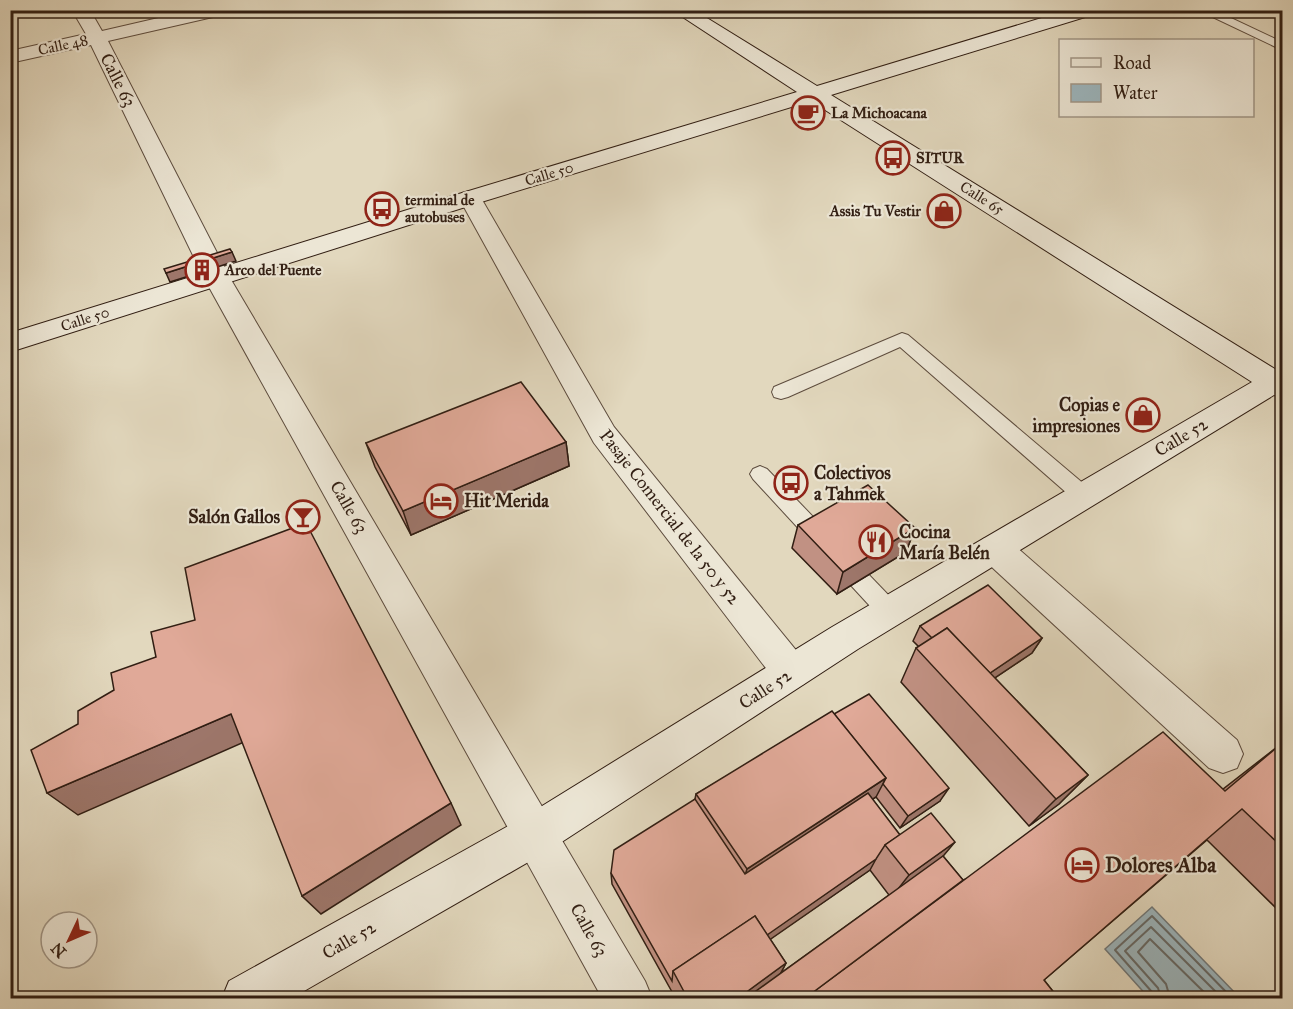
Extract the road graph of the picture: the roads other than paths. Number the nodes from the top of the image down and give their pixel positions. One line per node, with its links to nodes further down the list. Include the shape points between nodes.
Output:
1 (81, 10): 6 (main road, Calle 63)
2 (220, 10): 6 (main road, Calle 48)
3 (681, 10): 9 (main road, Calle 65)
4 (1089, 10): 9 (main road, Calle 50)
5 (1203, 10): 7 (lane)
6 (97, 38): 8 (main road, Calle 48); 11 (main road, Calle 63)
7 (1282, 46)
8 (10, 57)
9 (816, 93): 10 (main road, Calle 50); 13 (main road, Calle 65)
10 (470, 198): 11 (main road, Calle 50); 19 (street, Pasaje Comercial de la 50 y 52, via 604,435)
11 (217, 278): 12 (main road, Calle 50); 21 (main road, Calle 63)
12 (10, 343)
13 (1280, 382): 16 (main road, Calle 52)
14 (781, 392): 16 (lane, via 902,339)
15 (760, 474): 18 (lane)
16 (1083, 496): 17 (main road, Calle 52)
17 (995, 549): 18 (main road, Calle 52); 20 (main road)
18 (889, 611): 19 (main road, Calle 52)
19 (791, 672): 21 (main road, Calle 52)
20 (1223, 754)
21 (536, 834): 22 (main road, Calle 52); 23 (main road, Calle 63)
22 (246, 999)
23 (628, 999)

